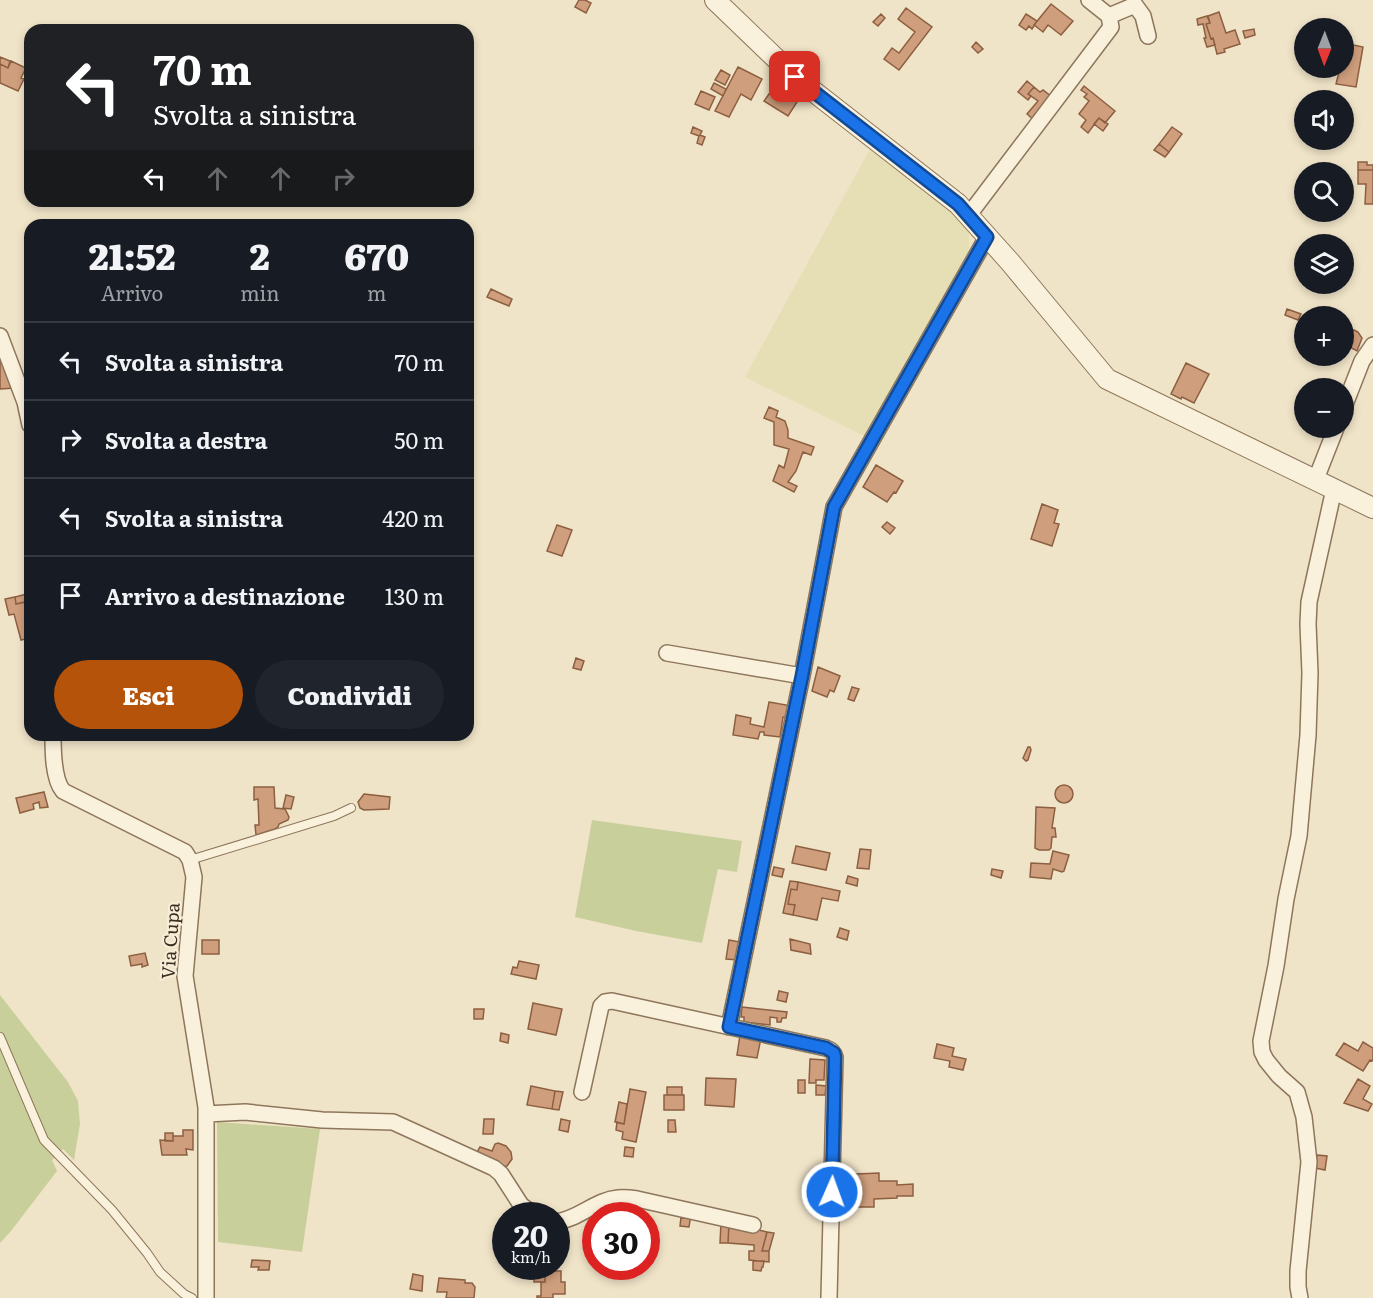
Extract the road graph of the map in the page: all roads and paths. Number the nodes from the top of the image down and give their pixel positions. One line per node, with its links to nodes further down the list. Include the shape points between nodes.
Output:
1 (715, 0): 5 (street, via 795,77 958,204)
2 (1089, 0): 3 (street)
3 (1109, 16): 4 (street, via 1136,5); 5 (street, via 1111,27)
4 (1148, 36)
5 (968, 216): 6 (street)
6 (987, 237): 12 (street, via 1107,379); 16 (street, via 834,507)
7 (0, 336): 10 (street)
8 (1373, 345): 9 (street)
9 (1354, 381)
10 (24, 399)
11 (1332, 438): 12 (street)
12 (1316, 479): 13 (street)
13 (1334, 489): 14 (street); 30 (street, via 1309,602 1308,735 1299,836 1261,1041 1266,1060 1297,1092 1304,1117 1309,1162 1298,1271)
14 (1373, 508)
15 (667, 653): 16 (street)
16 (802, 676): 20 (street)
17 (53, 741): 19 (street, via 58,785 63,791 185,852)
18 (351, 808): 19 (lane)
19 (190, 860): 23 (street, Via Cupa, via 194,877 185,976)
20 (729, 1027): 22 (street, via 605,1002); 29 (street, via 834,1053)
21 (0, 1037): 27 (lane, via 44,1140 112,1210 160,1272)
22 (582, 1092)
23 (206, 1114): 24 (street, via 245,1112 393,1122 494,1168); 28 (street, Via Cupa)
24 (519, 1202)
25 (570, 1218): 26 (street, via 618,1198)
26 (753, 1225)
27 (192, 1298)
28 (206, 1298)
29 (829, 1298)
30 (1300, 1298)

